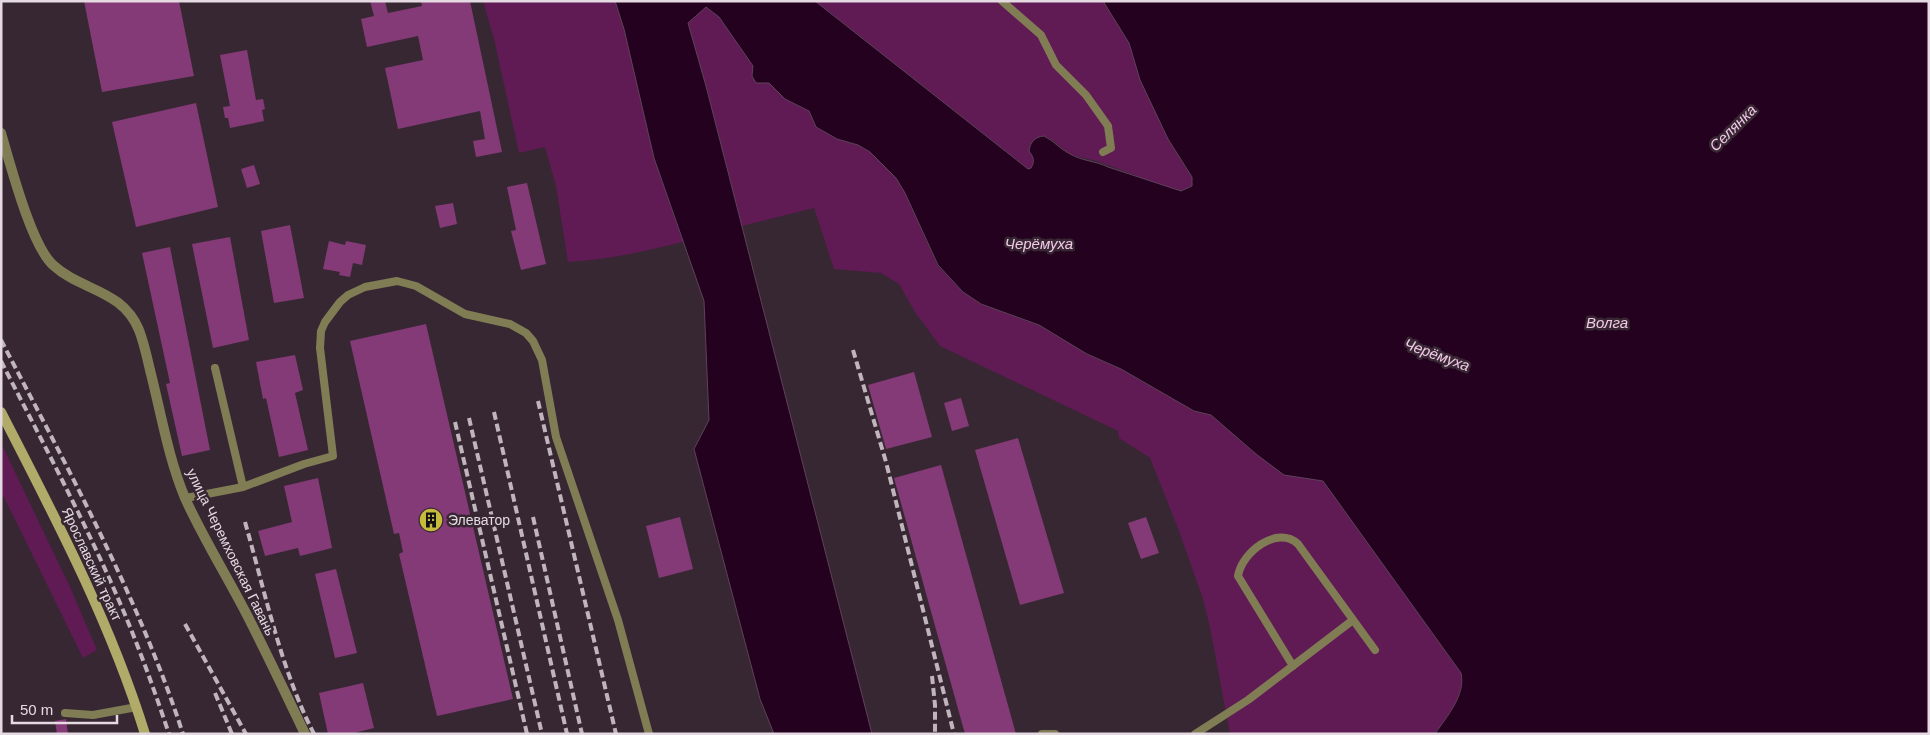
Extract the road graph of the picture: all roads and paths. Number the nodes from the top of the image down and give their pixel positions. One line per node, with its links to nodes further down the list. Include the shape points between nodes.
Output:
1 (1002, 1): 3 (lane, via 1041,35 1056,65 1086,95 1108,126 1111,148)
2 (1, 133): 7 (street, улица Черемховская Гавань, via 39,245 53,265 112,298 126,309 139,330 170,458)
3 (1103, 152)
4 (215, 368): 6 (lane)
5 (1, 412): 11 (street, Ярославский тракт, via 84,577)
6 (243, 487): 7 (lane); 15 (lane, via 333,456 320,348 321,330 340,302 356,290 389,281 406,283 465,314 519,328 533,341 542,360 556,437 615,613)
7 (186, 498): 14 (street, улица Черемховская Гавань)
8 (1353, 620): 9 (lane); 10 (lane); 10 (lane, via 1292,539 1274,538 1258,547 1244,562 1238,576)
9 (1375, 650)
10 (1293, 666): 18 (lane)
11 (137, 707): 12 (lane, via 92,715); 13 (street, Ярославский тракт)
12 (65, 713)
13 (145, 734)
14 (305, 734)
15 (649, 734)
16 (1042, 734): 17 (lane)
17 (1056, 734)
18 (1195, 734)

